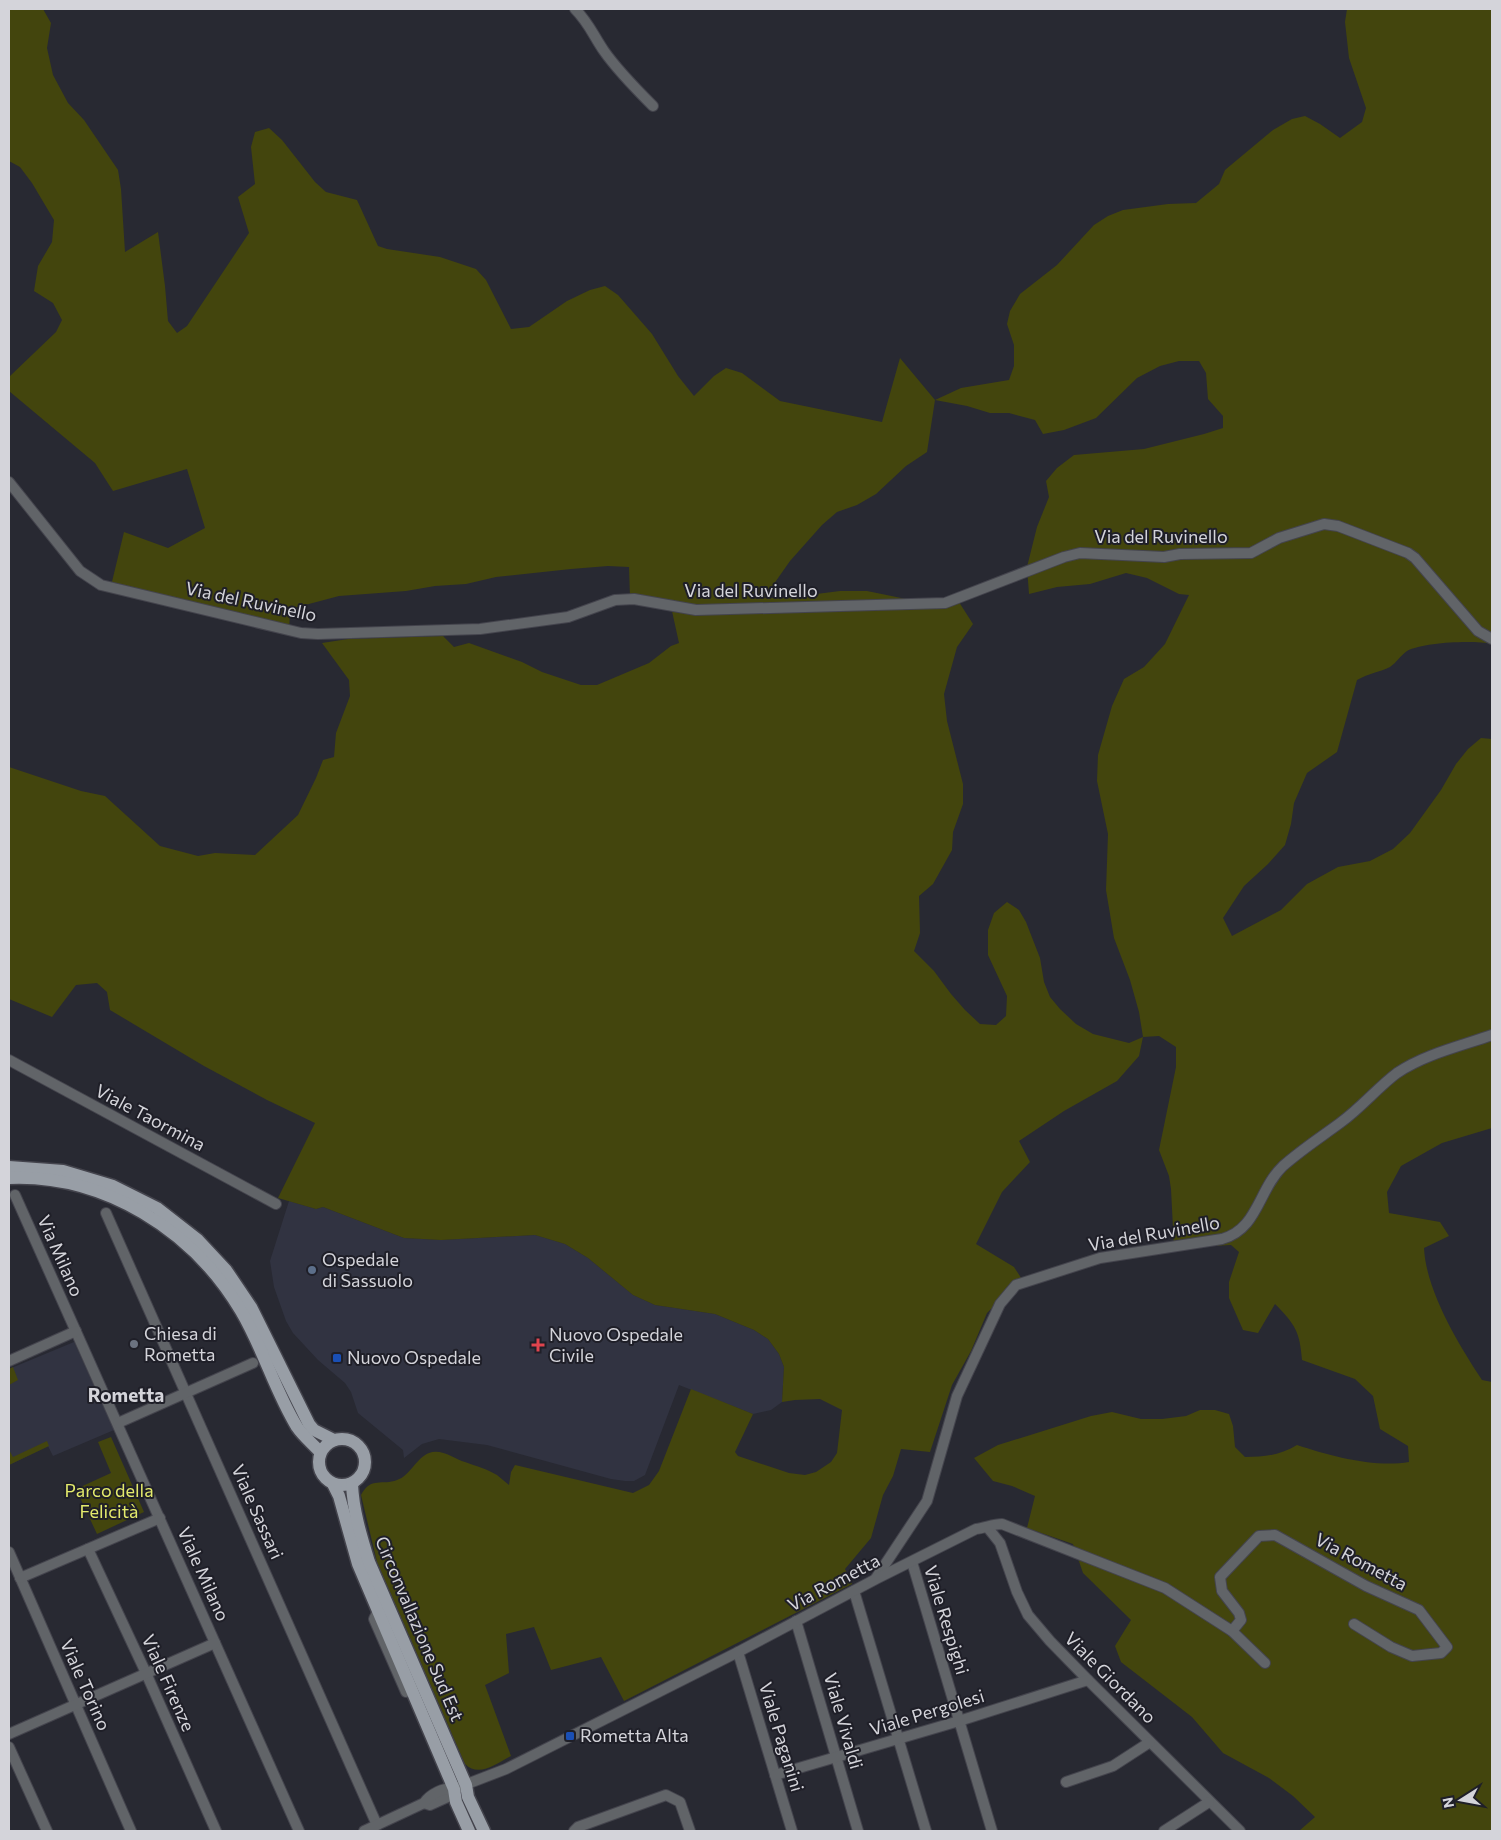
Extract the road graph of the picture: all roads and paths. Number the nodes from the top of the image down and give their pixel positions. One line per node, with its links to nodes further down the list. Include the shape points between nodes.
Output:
1 (575, 9): 2 (street, via 586,20 603,50)
2 (653, 106)
3 (9, 482): 4 (street, Via del Ruvinello, via 80,571 101,585 309,634 480,629 568,617 615,600 634,599 696,610 945,603 1064,556 1080,553 1164,557 1251,552 1279,538 1324,524 1338,526 1408,553 1478,631)
4 (1492, 639)
5 (1492, 1035): 27 (street, Via del Ruvinello, via 1427,1057 1398,1072 1350,1115 1283,1167 1273,1177 1250,1220 1233,1236 1100,1258 1016,1285 1000,1304 957,1396 927,1500)
6 (9, 1060): 10 (street, Viale Taormina)
7 (9, 1167): 17 (main road, via 63,1171 113,1186 157,1208 198,1240 226,1270 251,1307 309,1424)
8 (9, 1178): 18 (main road, via 64,1182 110,1196 154,1218 191,1248 218,1277 241,1312 298,1428)
9 (15, 1195): 12 (street, Via Milano)
10 (276, 1204)
11 (106, 1213): 15 (street, Viale Sassari)
12 (76, 1331): 13 (street); 16 (street, Viale Milano)
13 (9, 1361)
14 (253, 1363): 15 (street)
15 (187, 1393): 16 (street); 48 (street, Viale Sassari)
16 (118, 1423): 21 (street, Viale Milano)
17 (334, 1440): 18 (main road); 20 (main road, via 351,1441 363,1452 363,1472)
18 (320, 1452): 19 (main road, Circonvallazione Sud Est, via 320,1471)
19 (332, 1484): 20 (main road); 46 (main road, Circonvallazione Sud Est, via 339,1496 358,1564)
20 (352, 1484): 46 (main road, Circonvallazione Sud Est, via 352,1499 369,1562)
21 (160, 1518): 23 (street); 32 (street, Viale Milano)
22 (988, 1528): 25 (street, Via Rometta, via 976,1530); 31 (street, Via Rometta, via 1002,1524 1165,1588); 36 (street, Viale Giordano, via 1000,1543 1028,1615)
23 (88, 1549): 26 (street); 35 (street, Viale Firenze)
24 (9, 1552): 26 (street, Viale Torino)
25 (912, 1562): 27 (street, Via Rometta); 38 (street, Viale Respighi)
26 (20, 1578): 37 (street, Viale Torino)
27 (876, 1578): 28 (street, Via Rometta)
28 (854, 1591): 29 (street, Via Rometta); 40 (street)
29 (796, 1621): 33 (street, Via Rometta); 43 (street, Viale Vivaldi)
30 (1354, 1624): 31 (street, Via Rometta, via 1412,1656 1441,1653 1447,1647 1419,1610 1366,1586 1276,1535 1259,1536 1220,1577 1222,1591 1241,1620)
31 (1232, 1631): 34 (street, Via Rometta)
32 (215, 1644): 35 (street); 52 (street, Viale Milano)
33 (738, 1652): 44 (street, Viale Paganini); 46 (street, Via Rometta, via 506,1769)
34 (1265, 1663)
35 (146, 1673): 37 (street); 51 (street, Viale Firenze)
36 (1088, 1680): 38 (street, Viale Pergolesi); 41 (street, Viale Giordano)
37 (76, 1705): 39 (street); 50 (street, Viale Torino)
38 (959, 1721): 40 (street, Viale Pergolesi); 61 (street, Viale Respighi)
39 (9, 1734)
40 (898, 1739): 43 (street, Viale Pergolesi); 60 (street)
41 (1150, 1742): 45 (street, via 1113,1766); 47 (street, Viale Giordano)
42 (9, 1747): 49 (street)
43 (836, 1757): 44 (street, Viale Pergolesi); 59 (street, Viale Vivaldi)
44 (775, 1775): 58 (street, Viale Paganini)
45 (1066, 1782)
46 (456, 1788): 48 (street, Via Rometta, via 450,1796 430,1805 424,1803); 54 (main road, via 456,1802); 55 (main road, via 468,1797)
47 (1210, 1802): 62 (street); 63 (street, Viale Giordano)
48 (377, 1825): 53 (street, Via Rometta)
49 (47, 1831)
50 (131, 1831)
51 (216, 1831)
52 (299, 1831)
53 (364, 1831)
54 (469, 1831)
55 (484, 1831)
56 (574, 1831): 57 (street, via 666,1795 680,1802)
57 (690, 1831)
58 (792, 1831)
59 (858, 1831)
60 (926, 1831)
61 (992, 1831)
62 (1164, 1831)
63 (1240, 1831)

